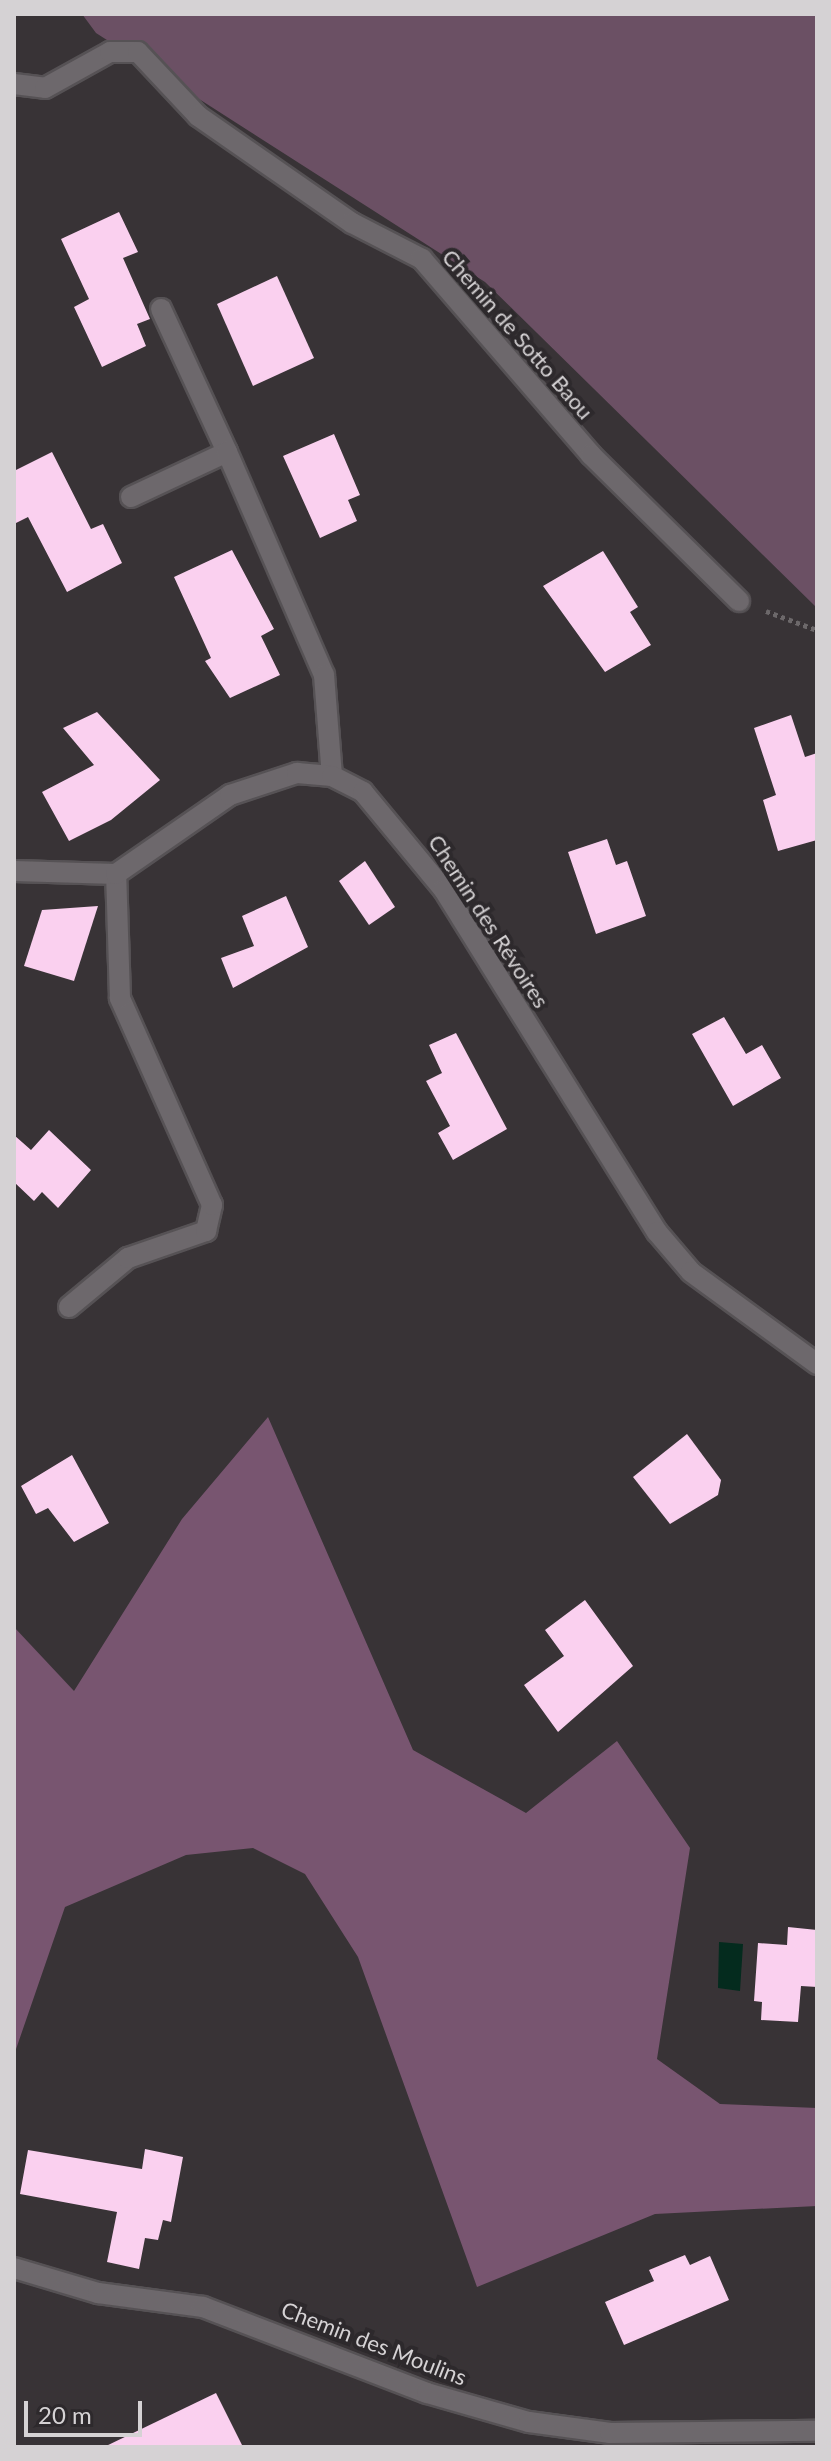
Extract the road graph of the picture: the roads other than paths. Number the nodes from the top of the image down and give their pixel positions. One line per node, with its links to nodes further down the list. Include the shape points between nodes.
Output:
1 (14, 84): 5 (street, Chemin de Sotto Baou, via 45,88 110,52 138,52 198,116 352,223 422,259 591,455)
2 (161, 309): 3 (street)
3 (227, 452): 4 (street); 6 (street, via 324,675)
4 (131, 497)
5 (739, 601)
6 (332, 776): 8 (street, Chemin des Révoires, via 297,773 242,789); 10 (street, Chemin des Révoires, via 363,792 444,890 657,1232 691,1272)
7 (14, 871): 8 (street)
8 (116, 874): 9 (street, via 120,998 212,1205 206,1231 128,1258)
9 (69, 1307)
10 (817, 1364)
11 (14, 2268): 12 (street, Chemin des Moulins, via 98,2293 203,2307 427,2393 529,2422 610,2433)
12 (817, 2431)

